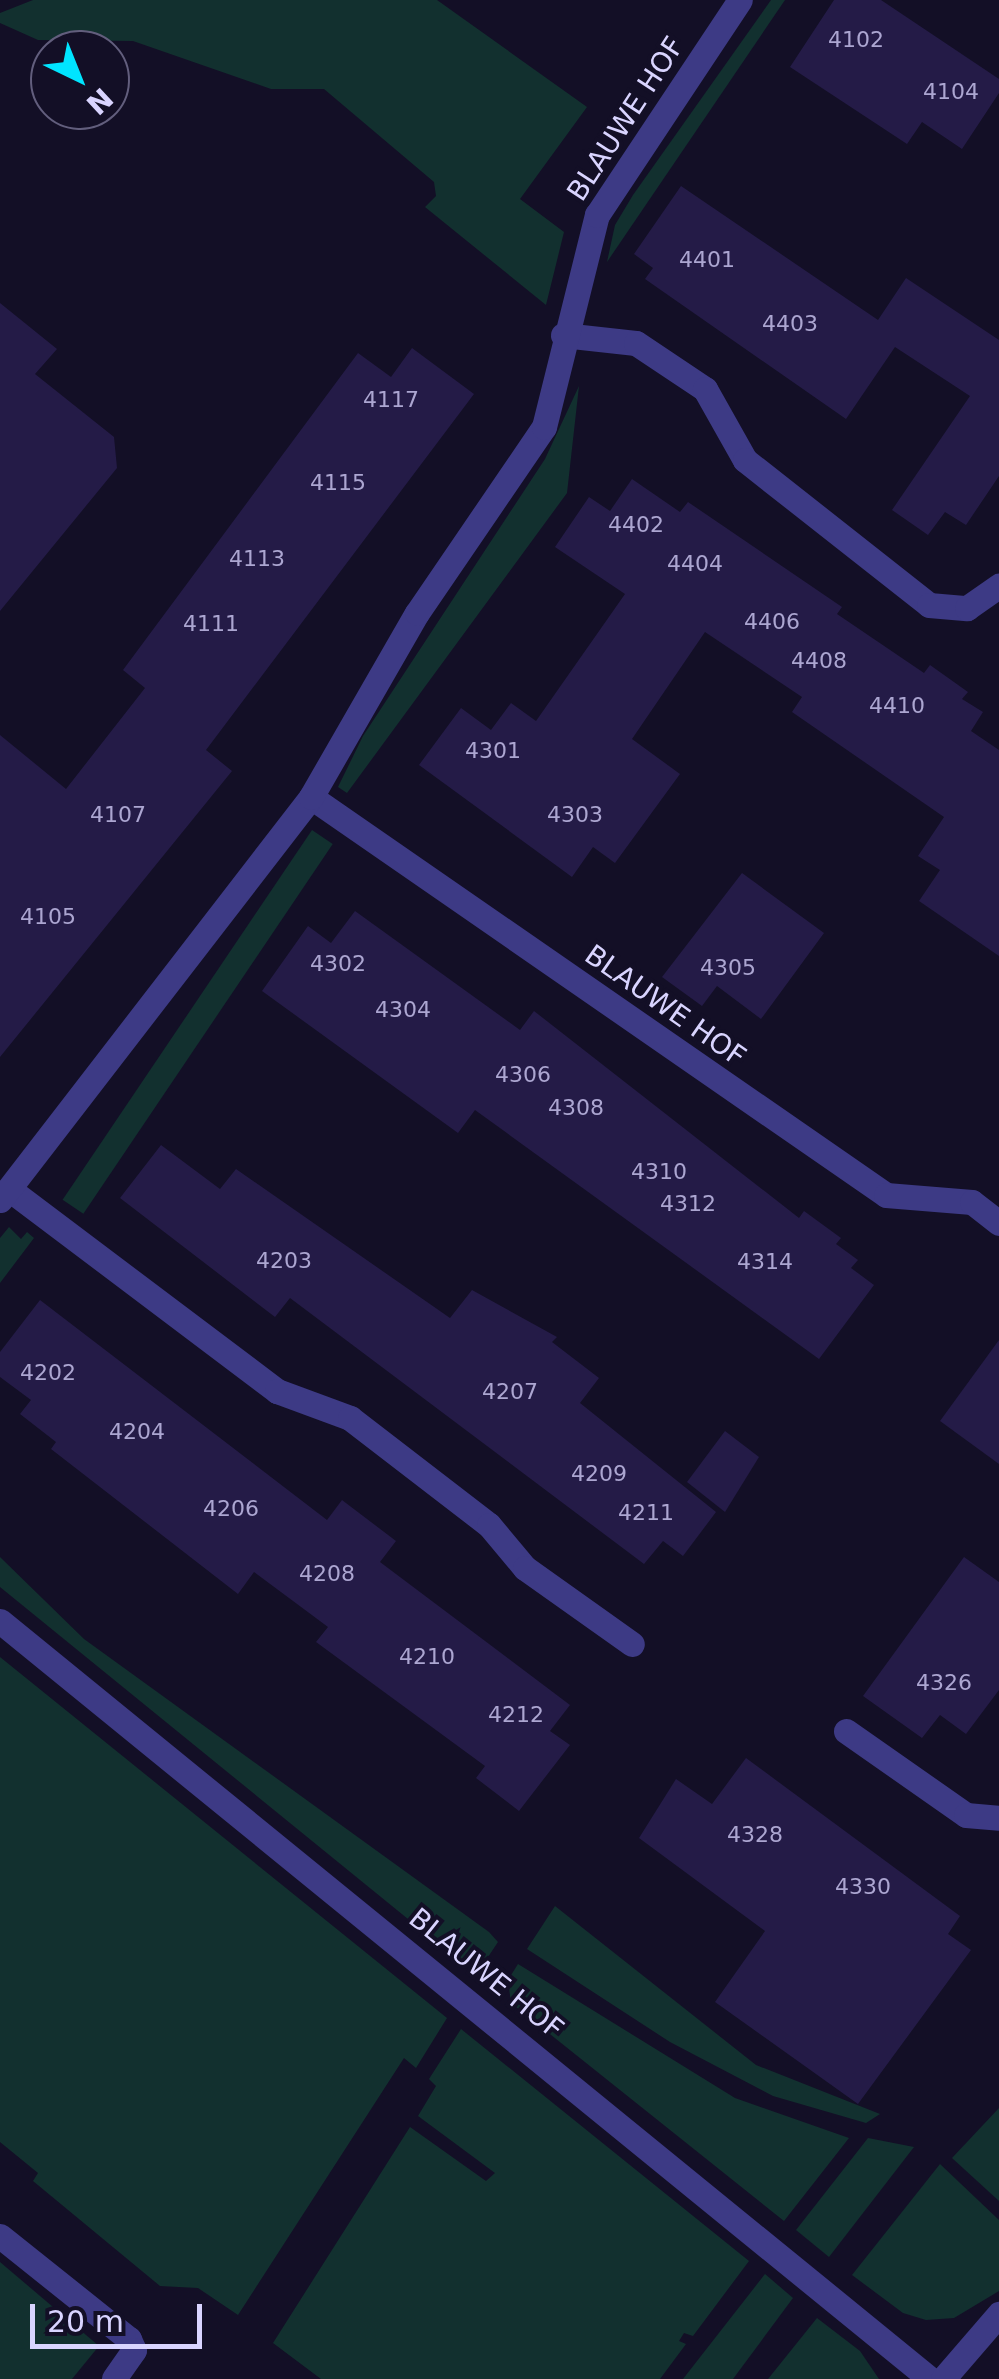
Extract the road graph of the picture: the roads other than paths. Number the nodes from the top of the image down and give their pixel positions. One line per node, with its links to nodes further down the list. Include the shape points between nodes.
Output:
1 (740, 0): 2 (street, BLAUWE HOF, via 597,214)
2 (563, 335): 3 (street, via 636,343 705,389 745,460 929,604 967,608); 4 (street, BLAUWE HOF, via 544,426 417,613)
3 (999, 586)
4 (311, 797): 5 (street, BLAUWE HOF); 6 (street, BLAUWE HOF, via 886,1195 972,1202)
5 (4, 1194): 8 (street, BLAUWE HOF, via 277,1391 350,1418 490,1525 525,1568)
6 (999, 1223)
7 (0, 1622): 14 (street, BLAUWE HOF)
8 (632, 1644)
9 (846, 1731): 10 (street, via 966,1814 988,1823)
10 (999, 1818)
11 (0, 2236): 13 (street, via 128,2339 134,2350)
12 (999, 2314): 15 (street)
13 (114, 2379)
14 (930, 2379)
15 (943, 2379)

